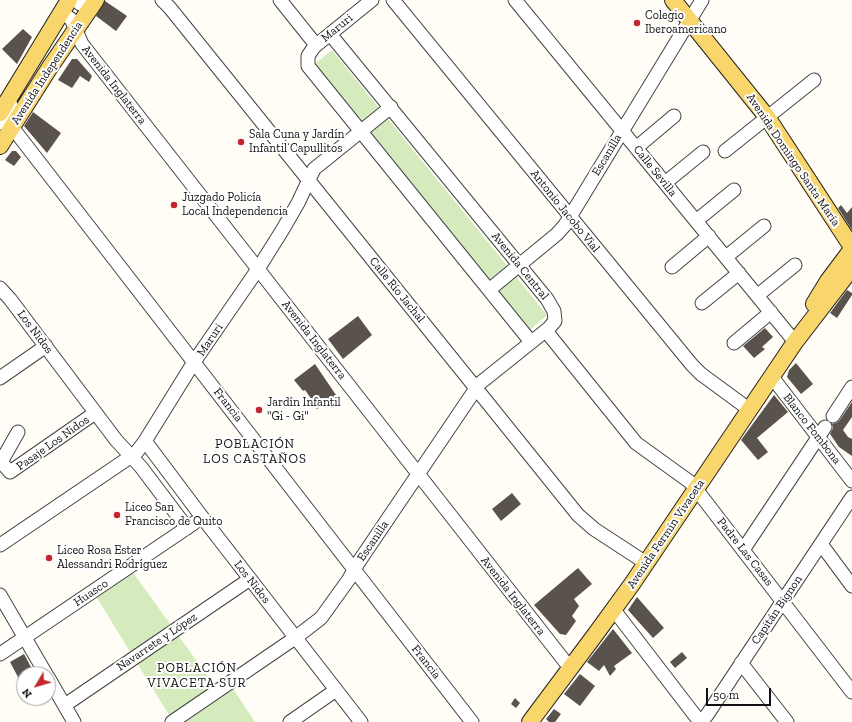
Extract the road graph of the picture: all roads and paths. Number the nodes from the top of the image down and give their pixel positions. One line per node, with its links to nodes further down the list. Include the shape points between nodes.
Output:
1 (162, 0): 24 (street, Calle Río Jachal)
2 (280, 0): 11 (street)
3 (372, 0): 10 (street, Maruri)
4 (393, 0): 27 (street, Antonio Jacobo Vial)
5 (515, 0): 18 (street, Calle Sevilla)
6 (673, 0): 9 (main road, Avenida Domingo Santa María)
7 (702, 0): 9 (street, Escanilla)
8 (78, 8): 14 (main road, Avenida Independencia); 17 (main road, Avenida Independencia); 37 (street, Avenida Inglaterra, via 82,44)
9 (690, 20): 16 (main road, Avenida Domingo Santa María); 18 (street, Escanilla)
10 (330, 34): 11 (street, Maruri); 13 (street, Avenida Central)
11 (316, 45): 19 (street, Maruri, via 307,59 308,66)
12 (814, 80): 16 (street)
13 (391, 107): 19 (street, Maruri); 33 (street, Avenida Central)
14 (0, 113)
15 (674, 116): 21 (street)
16 (767, 117): 22 (street); 31 (main road, Avenida Domingo Santa María)
17 (4, 128): 20 (main road, Avenida Independencia); 49 (street, Francia)
18 (622, 130): 21 (street, Calle Sevilla); 27 (street, Escanilla)
19 (361, 132): 24 (street, Maruri, via 316,167); 40 (street)
20 (0, 146)
21 (636, 148): 25 (street, Calle Sevilla)
22 (725, 151)
23 (703, 152): 25 (street)
24 (308, 180): 37 (street, Maruri, via 288,221); 53 (street, Calle Río Jachal)
25 (665, 183): 28 (street, Calle Sevilla)
26 (734, 190): 28 (street)
27 (570, 217): 33 (street, Escanilla, via 557,234); 54 (street, Antonio Jacobo Vial, via 692,365)
28 (696, 221): 30 (street, Calle Sevilla)
29 (764, 226): 32 (street)
30 (709, 236): 32 (street, Calle Sevilla); 35 (street)
31 (852, 248): 46 (main road, Avenida Fermín Vivaceta, via 817,298)
32 (726, 257): 38 (street, Calle Sevilla)
33 (519, 265): 40 (street, Escanilla); 44 (street, Avenida Central, via 553,308 555,321)
34 (795, 265): 41 (street)
35 (672, 267)
36 (852, 268): 46 (main road, Avenida Fermín Vivaceta)
37 (258, 269): 49 (street, Maruri); 61 (street, Avenida Inglaterra)
38 (739, 273): 41 (street, Calle Sevilla); 42 (street)
39 (0, 288): 48 (street, Los Nidos)
40 (489, 290): 45 (street)
41 (758, 295): 43 (street, Calle Sevilla)
42 (702, 303)
43 (771, 312): 46 (street, Calle Sevilla); 47 (street)
44 (546, 331): 45 (street, Escanilla); 63 (street, via 636,443)
45 (531, 342): 53 (street, Escanilla, via 483,380)
46 (795, 342): 50 (main road, Avenida Fermín Vivaceta)
47 (734, 343)
48 (46, 346): 51 (street); 55 (street, Los Nidos)
49 (194, 362): 59 (street, Maruri); 71 (street, Francia)
50 (772, 377): 54 (main road, Avenida Fermín Vivaceta); 58 (street, Blanco Fombona)
51 (0, 378)
52 (852, 387): 56 (street)
53 (476, 389): 61 (street, Escanilla); 70 (street, Calle Río Jachal, via 584,521)
54 (750, 410): 63 (main road, Avenida Fermín Vivaceta)
55 (96, 413): 57 (street, Pasaje Los Nidos, via 10,472 1,462); 60 (street, Los Nidos)
56 (833, 416)
57 (18, 432)
58 (822, 432): 62 (street, Blanco Fombona); 69 (street)
59 (145, 441): 60 (street, Maruri); 65 (street, Los Nidos)
60 (131, 457): 66 (street, Los Nidos); 68 (street, Maruri)
61 (418, 474): 71 (street, Escanilla); 82 (street, Avenida Inglaterra)
62 (852, 481)
63 (696, 489): 69 (street, Padre Las Casas); 70 (main road, Avenida Fermín Vivaceta)
64 (852, 497): 67 (street, Capitán Bignon)
65 (202, 517): 66 (street, Huasco); 72 (street, Los Nidos)
66 (187, 528): 77 (street, Huasco)
67 (821, 544): 73 (street); 75 (street, Capitán Bignon)
68 (0, 545)
69 (743, 550): 75 (street, Padre Las Casas)
70 (646, 563): 76 (main road, Avenida Fermín Vivaceta)
71 (355, 570): 78 (street, Escanilla, via 321,618); 91 (street, Francia)
72 (250, 579): 78 (street, Los Nidos); 86 (street, Navarrete y López)
73 (852, 586)
74 (0, 595): 77 (street)
75 (782, 601): 80 (street, Capitán Bignon); 85 (street, Padre Las Casas)
76 (614, 610): 82 (main road, Avenida Fermín Vivaceta); 93 (street)
77 (26, 638): 79 (street, Huasco); 81 (street)
78 (295, 638): 84 (street, Los Nidos); 88 (street, Escanilla)
79 (0, 654)
80 (741, 663): 93 (street, Capitán Bignon); 94 (street)
81 (42, 666)
82 (570, 668): 92 (main road, Avenida Fermín Vivaceta)
83 (56, 690): 86 (street)
84 (336, 690): 89 (street); 90 (street, Los Nidos)
85 (852, 692)
86 (65, 705): 87 (street)
87 (74, 722)
88 (172, 722)
89 (290, 722)
90 (361, 722)
91 (472, 722)
92 (530, 722)
93 (701, 722)
94 (787, 722)

